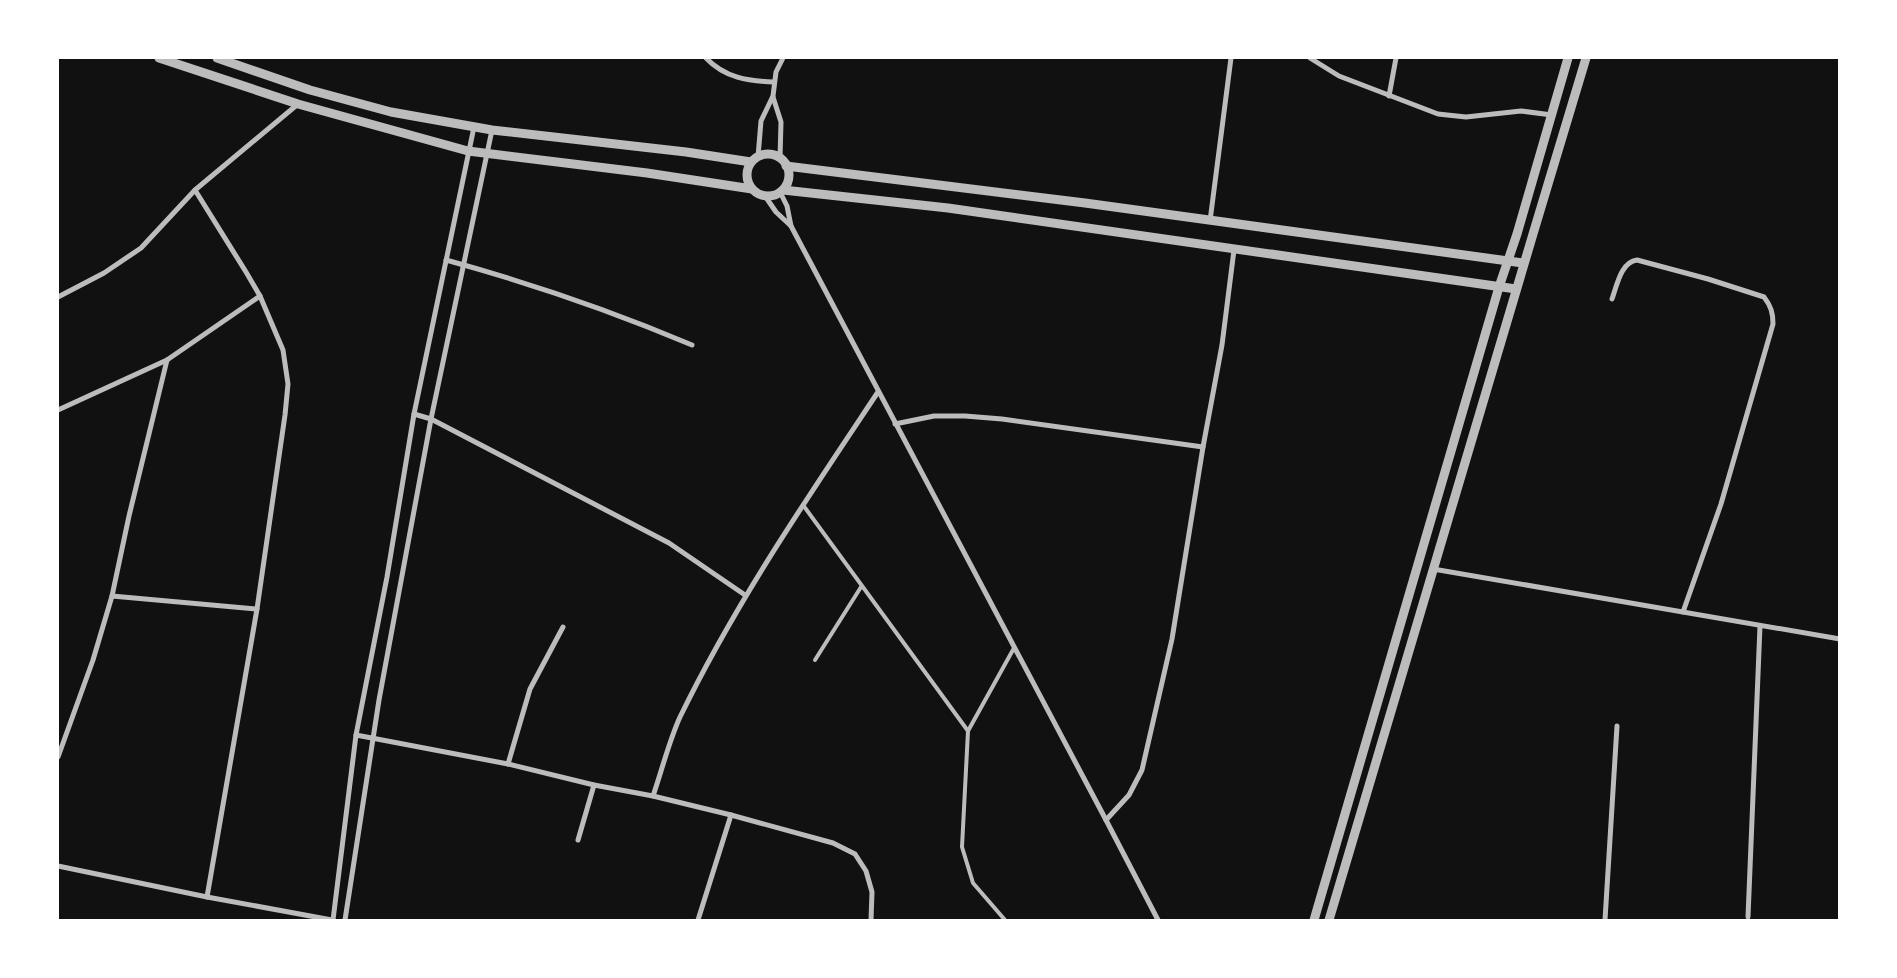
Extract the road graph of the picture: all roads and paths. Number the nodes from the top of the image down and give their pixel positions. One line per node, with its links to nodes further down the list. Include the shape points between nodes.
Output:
1 (159, 58): 13 (street)
2 (218, 58): 15 (street, via 310,90 391,112)
3 (706, 58): 10 (street, via 728,75 748,81)
4 (783, 58): 10 (street)
5 (1231, 58): 26 (street)
6 (1310, 58): 12 (street, via 1339,76)
7 (1396, 58): 12 (street)
8 (1568, 58): 14 (street)
9 (1586, 58): 31 (street)
10 (774, 82): 11 (street)
11 (773, 96): 19 (street, via 780,122); 20 (street, via 761,121)
12 (1389, 96): 14 (street, via 1452,116 1521,111)
13 (298, 104): 17 (street); 23 (street)
14 (1552, 115): 30 (street)
15 (474, 127): 16 (street); 17 (street)
16 (492, 130): 18 (street); 20 (street)
17 (468, 151): 18 (street); 29 (street)
18 (487, 154): 22 (street); 32 (street)
19 (780, 158): 20 (street, via 765,154); 21 (street)
20 (754, 160): 22 (street, via 746,176)
21 (786, 166): 24 (street, via 788,181); 26 (street)
22 (752, 189): 25 (street)
23 (195, 190): 35 (street); 36 (street, via 141,248 104,273)
24 (781, 191): 25 (street); 27 (street); 28 (street, via 948,208)
25 (765, 196): 27 (street)
26 (1210, 220): 30 (street)
27 (791, 226): 40 (street)
28 (1234, 250): 33 (street); 45 (street, via 1222,345)
29 (446, 260): 32 (street); 42 (street)
30 (1507, 260): 31 (street); 33 (street)
31 (1523, 263): 34 (street)
32 (464, 265): 38 (street, via 581,301); 43 (street)
33 (1499, 287): 34 (street); 78 (street)
34 (1516, 288): 47 (street)
35 (260, 296): 39 (street); 51 (street, via 283,350 288,384)
36 (58, 297)
37 (1612, 299): 52 (street, via 1626,265 1637,260 1764,297 1773,313 1773,324 1721,504)
38 (692, 345)
39 (167, 360): 41 (street); 50 (street)
40 (878, 392): 44 (street); 46 (street)
41 (58, 410)
42 (414, 414): 43 (street); 60 (street)
43 (431, 419): 49 (street, via 669,543); 61 (street)
44 (895, 424): 45 (street, via 934,416 965,416); 56 (street)
45 (1202, 447): 67 (street, via 1172,639 1142,770 1129,795)
46 (803, 505): 48 (lane); 49 (street)
47 (1433, 568): 52 (street); 79 (street)
48 (861, 586): 57 (lane); 59 (lane)
49 (746, 595): 65 (street, via 680,718)
50 (112, 596): 51 (street); 62 (street)
51 (257, 609): 70 (street)
52 (1683, 612): 53 (street)
53 (1760, 626): 55 (street); 71 (street)
54 (563, 627): 63 (street, via 530,689)
55 (1840, 639)
56 (1014, 648): 59 (lane); 67 (street)
57 (815, 660)
58 (1617, 726): 80 (street)
59 (968, 731): 76 (lane, via 962,847 973,883)
60 (356, 735): 61 (street); 72 (street)
61 (373, 739): 63 (street); 73 (street)
62 (58, 757)
63 (508, 764): 64 (street)
64 (594, 785): 65 (street); 68 (street)
65 (653, 796): 66 (street)
66 (731, 815): 74 (street); 75 (street, via 833,843 854,854 866,871 872,892)
67 (1106, 820): 77 (street)
68 (578, 840)
69 (58, 866): 70 (street)
70 (207, 897): 72 (street)
71 (1748, 917)
72 (332, 920)
73 (345, 920)
74 (698, 920)
75 (871, 920)
76 (1005, 920)
77 (1158, 920)
78 (1314, 920)
79 (1329, 920)
80 (1606, 920)

